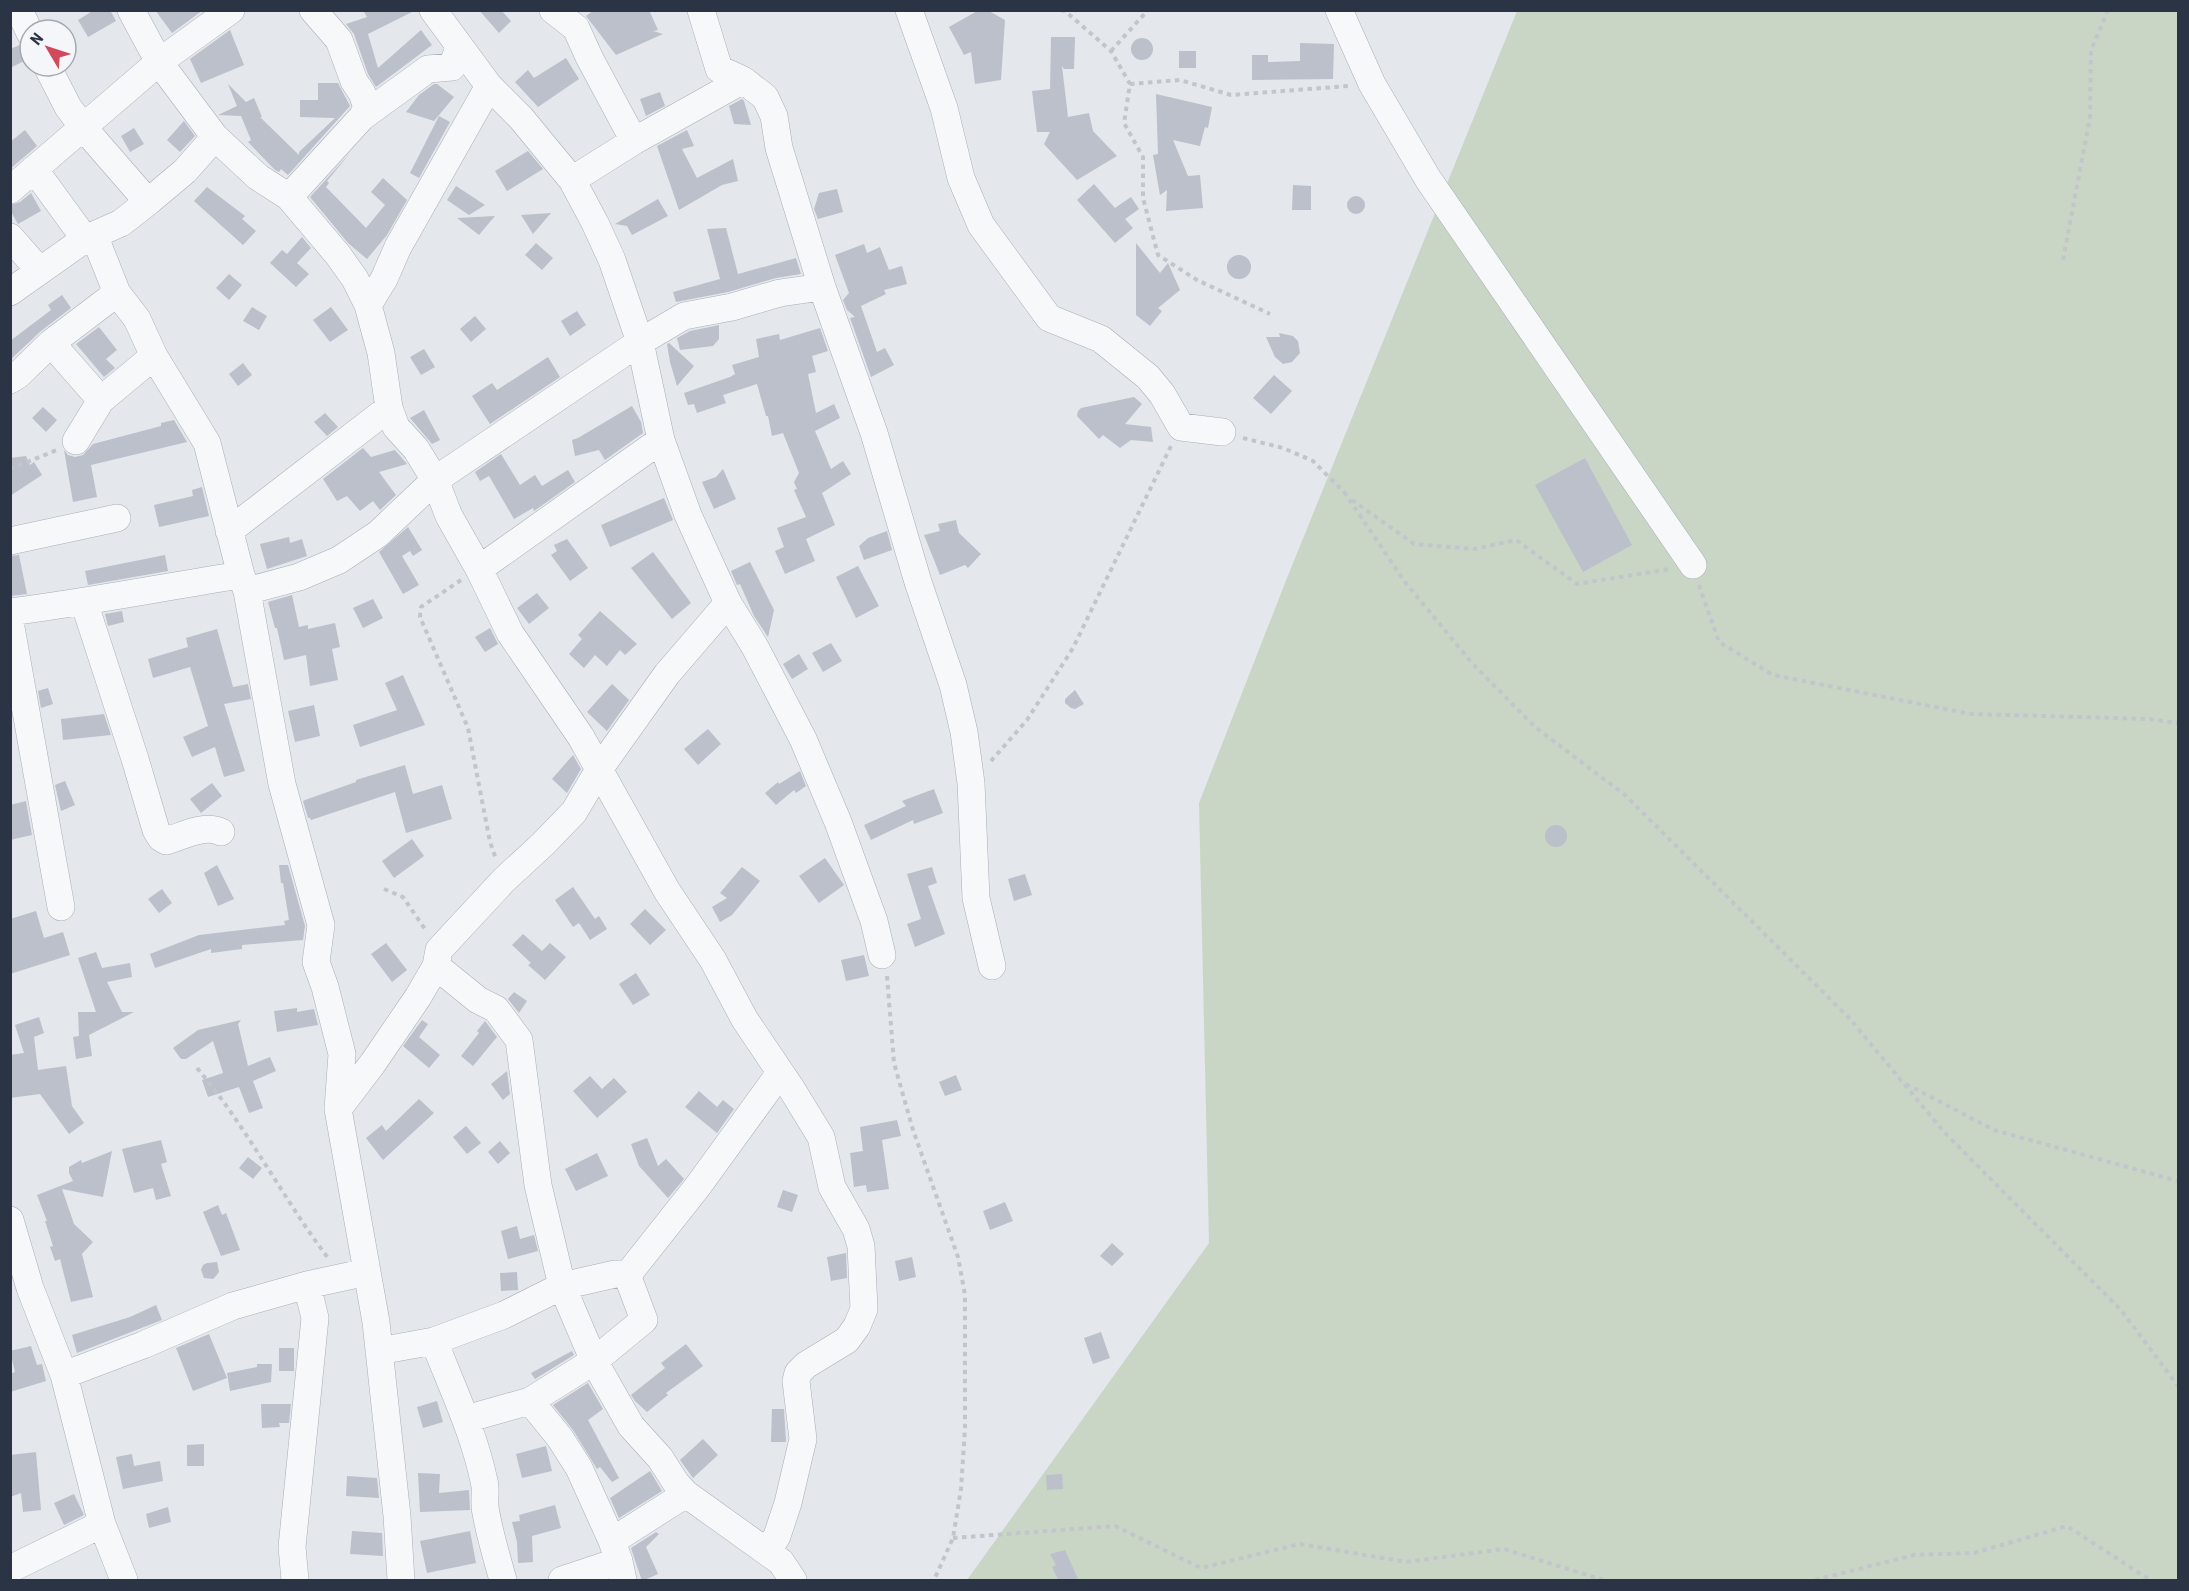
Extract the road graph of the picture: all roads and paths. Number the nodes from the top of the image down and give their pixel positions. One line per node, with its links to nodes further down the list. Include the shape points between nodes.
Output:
1 (131, 10): 14 (street)
2 (231, 10): 14 (street)
3 (313, 10): 20 (street, via 339,40 366,103)
4 (433, 10): 12 (street)
5 (553, 10): 23 (street, via 576,28)
6 (701, 10): 16 (street, via 720,69)
7 (909, 10): 44 (street, via 944,108 961,178 981,225 1049,318 1101,339 1139,369 1162,394)
8 (1061, 10): 13 (path)
9 (1148, 10): 13 (path)
10 (1338, 10): 18 (street)
11 (2108, 10): 31 (path, via 2091,50 2090,117)
12 (459, 47): 19 (street); 20 (street, via 452,67 428,69)
13 (1112, 51): 17 (path)
14 (159, 62): 21 (street); 22 (street)
15 (53, 78): 21 (street)
16 (743, 80): 23 (street); 33 (street, via 765,97 774,116 779,148)
17 (1130, 84): 18 (path, via 1180,80 1231,95); 37 (path, via 1124,123 1143,157 1143,198 1158,255 1197,280)
18 (1372, 84): 54 (street, via 1428,179)
19 (489, 86): 25 (street); 36 (street)
20 (362, 117): 27 (street)
21 (82, 126): 24 (street); 28 (street)
22 (215, 137): 27 (street, via 258,177); 28 (street, via 185,171)
23 (634, 141): 25 (street)
24 (34, 169): 26 (street); 30 (street)
25 (572, 180): 38 (street, via 612,260)
26 (10, 190)
27 (289, 197): 36 (street, via 339,255)
28 (148, 202): 30 (street, via 121,223)
29 (10, 237): 32 (street)
30 (90, 237): 32 (street); 35 (street)
31 (2062, 260)
32 (40, 271): 34 (street)
33 (822, 286): 38 (street, via 684,316); 63 (street, via 874,433 952,685)
34 (10, 292)
35 (117, 293): 39 (street); 40 (street, via 137,319)
36 (368, 305): 43 (street, via 381,353)
37 (1270, 314)
38 (640, 342): 46 (street); 49 (street)
39 (51, 343): 41 (street); 42 (street)
40 (154, 356): 42 (street); 52 (street, via 207,443)
41 (10, 380)
42 (101, 400): 47 (street)
43 (388, 408): 49 (street, via 396,427 416,449); 52 (street)
44 (1181, 427): 45 (street); 63 (path, via 1073,648 1027,720)
45 (1222, 432): 50 (path, via 1283,448 1313,461)
46 (661, 440): 55 (street); 58 (street, via 688,515)
47 (76, 441): 48 (path)
48 (10, 470)
49 (435, 480): 55 (street); 56 (street, via 378,534 339,560 299,577)
50 (1344, 492): 54 (path, via 1414,544 1474,549 1516,540 1577,584); 73 (path, via 1405,582 1472,663 1535,727 1625,795 1850,1019)
51 (117, 518): 53 (street)
52 (230, 531): 56 (street)
53 (10, 540)
54 (1693, 565): 61 (path, via 1719,642 1773,675 1971,714)
55 (479, 569): 62 (street, via 510,633); 65 (path, via 421,607 420,617 468,728 490,842)
56 (244, 583): 57 (street, via 128,593); 74 (street, via 282,784 321,925 316,962 342,1054)
57 (84, 602): 59 (street); 64 (street, via 156,830 166,841 197,831)
58 (728, 603): 62 (street, via 667,674); 68 (street, via 803,739 842,833)
59 (10, 612)
60 (10, 622): 67 (street)
61 (2178, 723)
62 (600, 768): 65 (street, via 574,812); 72 (street, via 667,891)
63 (971, 783): 70 (street, via 976,898)
64 (221, 832)
65 (504, 880): 69 (street)
66 (384, 889): 69 (path, via 403,897)
67 (61, 907)
68 (882, 955): 90 (path, via 894,1063 958,1257 965,1295 965,1428)
69 (438, 958): 74 (street, via 403,1020); 80 (street, via 478,1000 496,1009 519,1040 538,1185)
70 (992, 966)
71 (197, 1068): 77 (path, via 221,1096 289,1203)
72 (780, 1073): 78 (street); 91 (street, via 821,1137 832,1187 856,1229 861,1246 864,1309 847,1340 798,1373 802,1439 788,1503)
73 (1903, 1082): 75 (path, via 1994,1130); 85 (path, via 1944,1132 2121,1310)
74 (338, 1109): 77 (street)
75 (2178, 1181)
76 (10, 1220): 84 (street, via 30,1288)
77 (355, 1275): 79 (street); 82 (street, via 376,1322)
78 (626, 1277): 80 (street, via 615,1274); 83 (street, via 644,1320)
79 (307, 1285): 84 (street, via 233,1306); 94 (street, via 315,1318)
80 (562, 1286): 81 (street, via 504,1315); 83 (street)
81 (434, 1341): 82 (street); 87 (street)
82 (378, 1351): 96 (street)
83 (594, 1361): 86 (street); 88 (street, via 631,1426)
84 (64, 1375): 89 (street)
85 (2178, 1386)
86 (530, 1401): 87 (street); 92 (street, via 579,1468)
87 (466, 1419): 97 (street, via 485,1484 485,1512)
88 (686, 1494): 91 (street); 92 (street)
89 (102, 1524): 93 (street); 95 (street)
90 (953, 1538): 100 (path); 101 (path, via 1115,1526 1201,1568 1300,1544 1406,1562 1504,1549)
91 (767, 1552): 99 (street, via 781,1562)
92 (618, 1561): 98 (street)
93 (10, 1569)
94 (292, 1579)
95 (124, 1581)
96 (401, 1581)
97 (503, 1581)
98 (562, 1581)
99 (793, 1581)
100 (934, 1581)
101 (1603, 1581)
102 (1815, 1581): 103 (path, via 1914,1555 1974,1553 2067,1526)
103 (2150, 1581)

